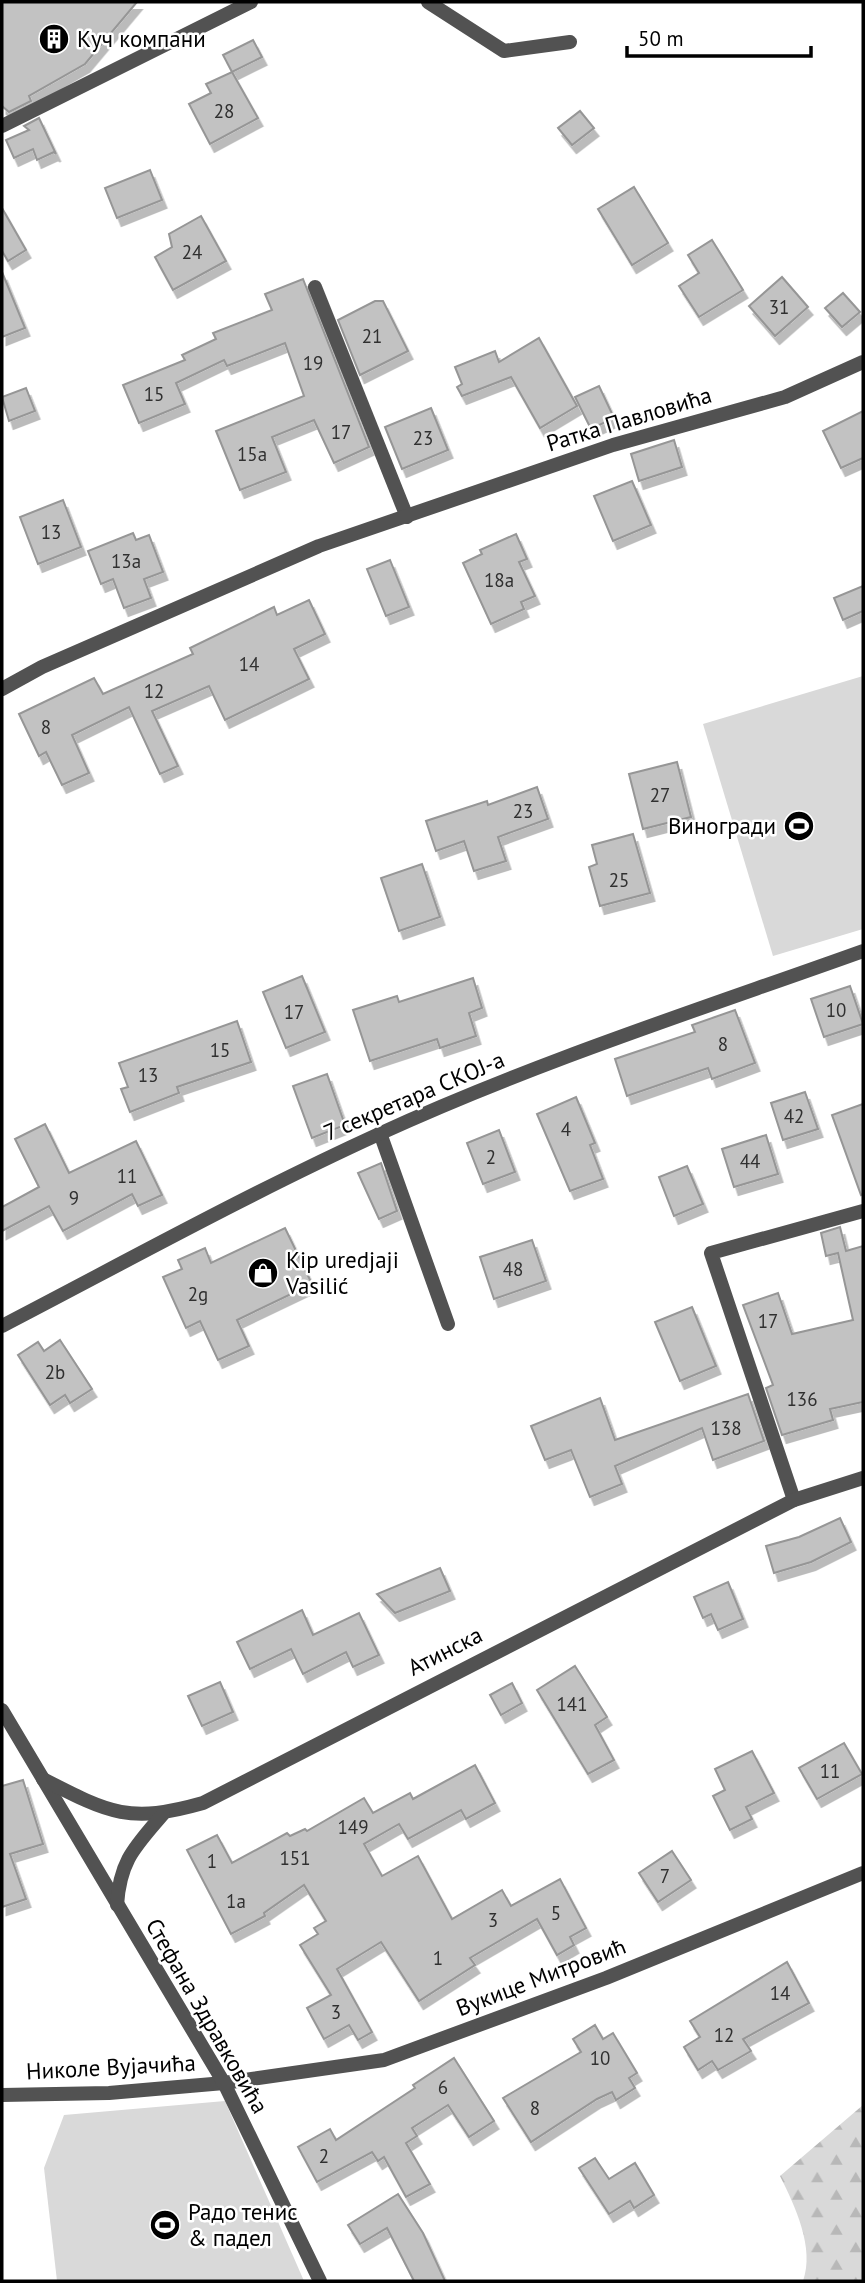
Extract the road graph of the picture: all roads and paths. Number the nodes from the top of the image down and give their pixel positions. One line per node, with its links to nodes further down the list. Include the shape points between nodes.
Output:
1 (251, 2): 4 (street)
2 (428, 2): 3 (street, via 504,51)
3 (570, 42)
4 (2, 125)
5 (315, 287): 7 (street)
6 (863, 362): 7 (street, Ратка Павловића, via 785,397 613,445)
7 (407, 517): 8 (street, Ратка Павловића, via 307,551 42,667)
8 (2, 689)
9 (863, 951): 10 (street, 7 секретара СКОЈ-а, via 558,1060)
10 (380, 1133): 12 (street); 13 (street, 7 секретара СКОЈ-а)
11 (863, 1211): 15 (street, via 711,1253)
12 (448, 1324)
13 (2, 1326)
14 (863, 1478): 15 (street, Атинска)
15 (794, 1500): 18 (street, Атинска, via 203,1802)
16 (2, 1710): 17 (street, Стефана Здравковића)
17 (43, 1779): 18 (street, Атинска, via 97,1807); 20 (street, Стефана Здравковића)
18 (163, 1814): 20 (street, via 133,1849 119,1877)
19 (863, 1873): 21 (street, Вукице Митровић, via 606,1978 384,2060)
20 (117, 1905): 21 (street, Стефана Здравковића)
21 (223, 2083): 22 (street, Николе Вујачића, via 109,2093); 23 (street, Стефана Здравковића)
22 (2, 2095)
23 (320, 2281)

